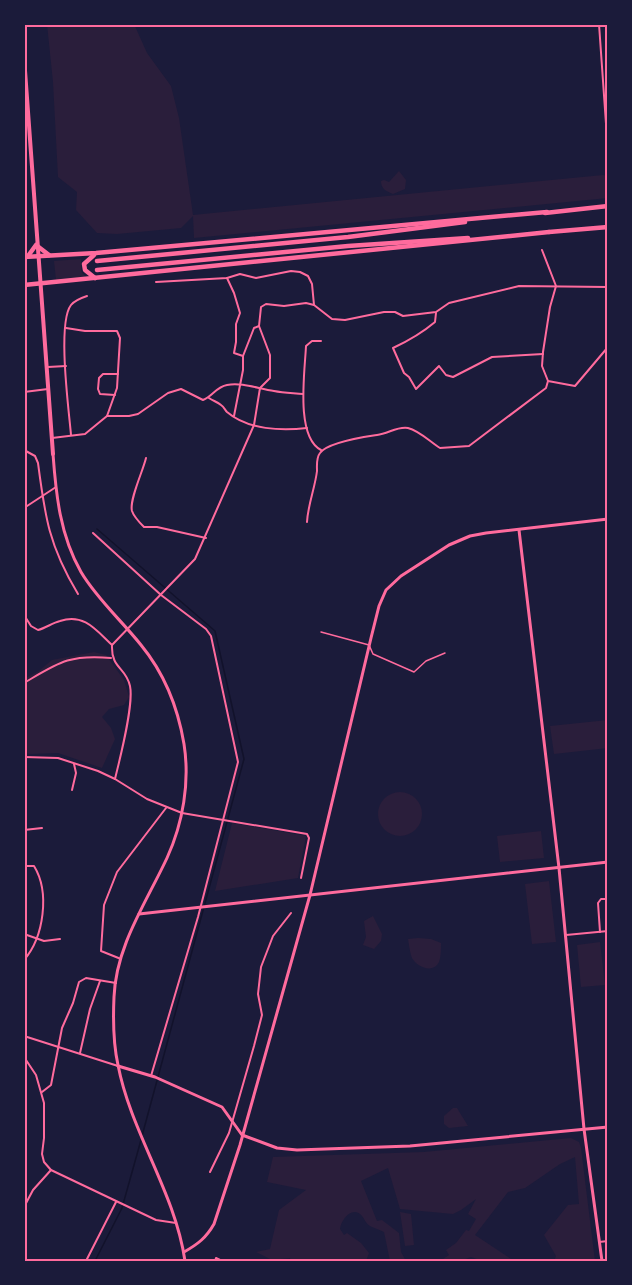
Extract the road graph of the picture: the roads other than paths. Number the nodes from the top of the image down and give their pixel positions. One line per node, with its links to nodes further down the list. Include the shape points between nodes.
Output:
1 (599, 24): 3 (street)
2 (24, 58): 8 (main road)
3 (607, 138)
4 (608, 206): 5 (highway)
5 (547, 212): 10 (highway); 14 (highway, via 348,237)
6 (608, 226): 7 (highway)
7 (549, 232): 15 (highway); 17 (highway)
8 (36, 245): 11 (highway, via 44,253); 12 (main road); 13 (highway)
9 (542, 250): 21 (street)
10 (96, 253): 11 (highway); 17 (highway, via 84,264 90,276)
11 (54, 255): 12 (highway)
12 (37, 256): 13 (highway); 19 (main road)
13 (24, 257)
14 (97, 261)
15 (98, 270)
16 (227, 278): 18 (street); 24 (street, via 300,272 312,284); 31 (street, via 240,313 234,353)
17 (98, 279): 19 (highway)
18 (156, 282)
19 (40, 283): 20 (highway); 33 (main road)
20 (24, 285)
21 (556, 286): 22 (street); 25 (street, via 519,286 448,303); 30 (street)
22 (608, 287)
23 (87, 296): 27 (street, via 70,306)
24 (314, 305): 25 (street, via 332,319 345,320 375,313 395,312 403,316); 26 (street, via 266,304 261,307)
25 (436, 312): 30 (street, via 435,322 393,348 416,389 440,366 453,377 492,357)
26 (259, 326): 31 (street, via 254,328); 37 (street, via 271,366 270,378)
27 (66, 327): 32 (street); 34 (street, via 117,331)
28 (321, 341): 40 (street, via 306,346)
29 (608, 347): 35 (street, via 575,386)
30 (543, 354): 35 (street, via 542,366)
31 (243, 356): 36 (street)
32 (66, 366): 33 (street); 47 (street)
33 (47, 367): 38 (main road)
34 (118, 374): 41 (street); 41 (street, via 99,378 100,394)
35 (548, 381): 50 (street, via 546,388 469,446 440,448 406,428 357,437)
36 (240, 384): 37 (street); 42 (street, via 216,389); 44 (street)
37 (260, 388): 40 (street); 45 (street)
38 (49, 389): 39 (street); 48 (main road)
39 (24, 392)
40 (303, 394): 46 (street)
41 (115, 395): 43 (street)
42 (209, 398): 43 (street, via 203,400 181,389 168,393 138,414); 44 (street)
43 (107, 416): 47 (street, via 85,434)
44 (234, 416): 45 (street)
45 (254, 425): 46 (street); 60 (street)
46 (307, 428): 50 (street, via 316,448)
47 (71, 435): 48 (street)
48 (52, 438): 51 (main road)
49 (24, 450): 54 (street, via 35,456 38,463)
50 (321, 450): 57 (street)
51 (53, 454): 53 (street)
52 (147, 458): 60 (street, via 132,502 138,521 144,527 157,526)
53 (56, 487): 54 (street); 64 (street, via 61,523 75,560 86,580)
54 (42, 497): 55 (street); 62 (street, via 53,544)
55 (24, 508)
56 (608, 519): 58 (street)
57 (307, 522)
58 (519, 529): 67 (street, via 455,542 394,581 379,606); 82 (street)
59 (93, 533): 61 (street)
60 (206, 538): 61 (street, via 195,559)
61 (163, 593): 64 (street); 77 (street, via 211,636 238,762)
62 (78, 594)
63 (24, 615): 66 (street, via 38,630 78,618)
64 (128, 630): 66 (street); 76 (street, via 160,673 177,713 186,766)
65 (321, 633): 67 (lane)
66 (112, 645): 69 (street)
67 (369, 645): 68 (lane, via 373,654 414,672 426,661); 84 (street)
68 (445, 653)
69 (111, 658): 70 (street, via 91,656 55,664); 73 (street, via 128,679 132,697)
70 (24, 683)
71 (24, 757): 72 (street, via 58,758)
72 (74, 764): 73 (street); 74 (street)
73 (115, 778): 75 (street)
74 (72, 789)
75 (166, 808): 76 (street); 94 (street, via 117,872 104,905 101,951)
76 (182, 813): 77 (street); 87 (street, via 168,857)
77 (224, 819): 83 (street, via 307,834); 103 (street)
78 (42, 828): 79 (street)
79 (24, 830)
80 (608, 862): 82 (street)
81 (24, 866): 93 (street, via 34,866 40,875 42,917)
82 (559, 868): 84 (street); 91 (street)
83 (301, 878)
84 (310, 895): 87 (street); 108 (street)
85 (608, 898): 89 (street, via 598,903)
86 (291, 913): 105 (street, via 273,936 261,967 258,994 262,1015)
87 (138, 915): 94 (street)
88 (608, 931): 89 (street)
89 (600, 932): 91 (street)
90 (24, 934): 93 (street)
91 (566, 935): 107 (street)
92 (60, 939): 93 (street)
93 (36, 940): 95 (street)
94 (121, 959): 97 (street)
95 (24, 960)
96 (100, 981): 97 (street); 99 (street, via 86,978 79,982); 100 (street)
97 (116, 983): 102 (street)
98 (24, 1036): 99 (street)
99 (57, 1046): 100 (street); 104 (street, via 51,1085)
100 (80, 1053): 102 (street)
101 (24, 1057): 104 (street)
102 (118, 1066): 103 (street); 113 (street)
103 (153, 1077): 105 (street, via 222,1107)
104 (42, 1092): 109 (street, via 42,1154)
105 (232, 1122): 108 (street); 110 (street)
106 (608, 1126): 107 (street)
107 (584, 1129): 108 (street, via 438,1145 315,1149 277,1148); 115 (street)
108 (242, 1135): 116 (street, via 214,1224 200,1243)
109 (51, 1170): 111 (street); 112 (street)
110 (210, 1172)
111 (118, 1202): 113 (street, via 156,1220); 117 (street)
112 (24, 1207)
113 (176, 1223): 116 (street)
114 (608, 1241): 115 (street)
115 (599, 1242): 121 (street)
116 (184, 1252): 118 (street)
117 (86, 1261)
118 (185, 1261)
119 (214, 1261): 120 (street)
120 (222, 1261)
121 (602, 1261)

